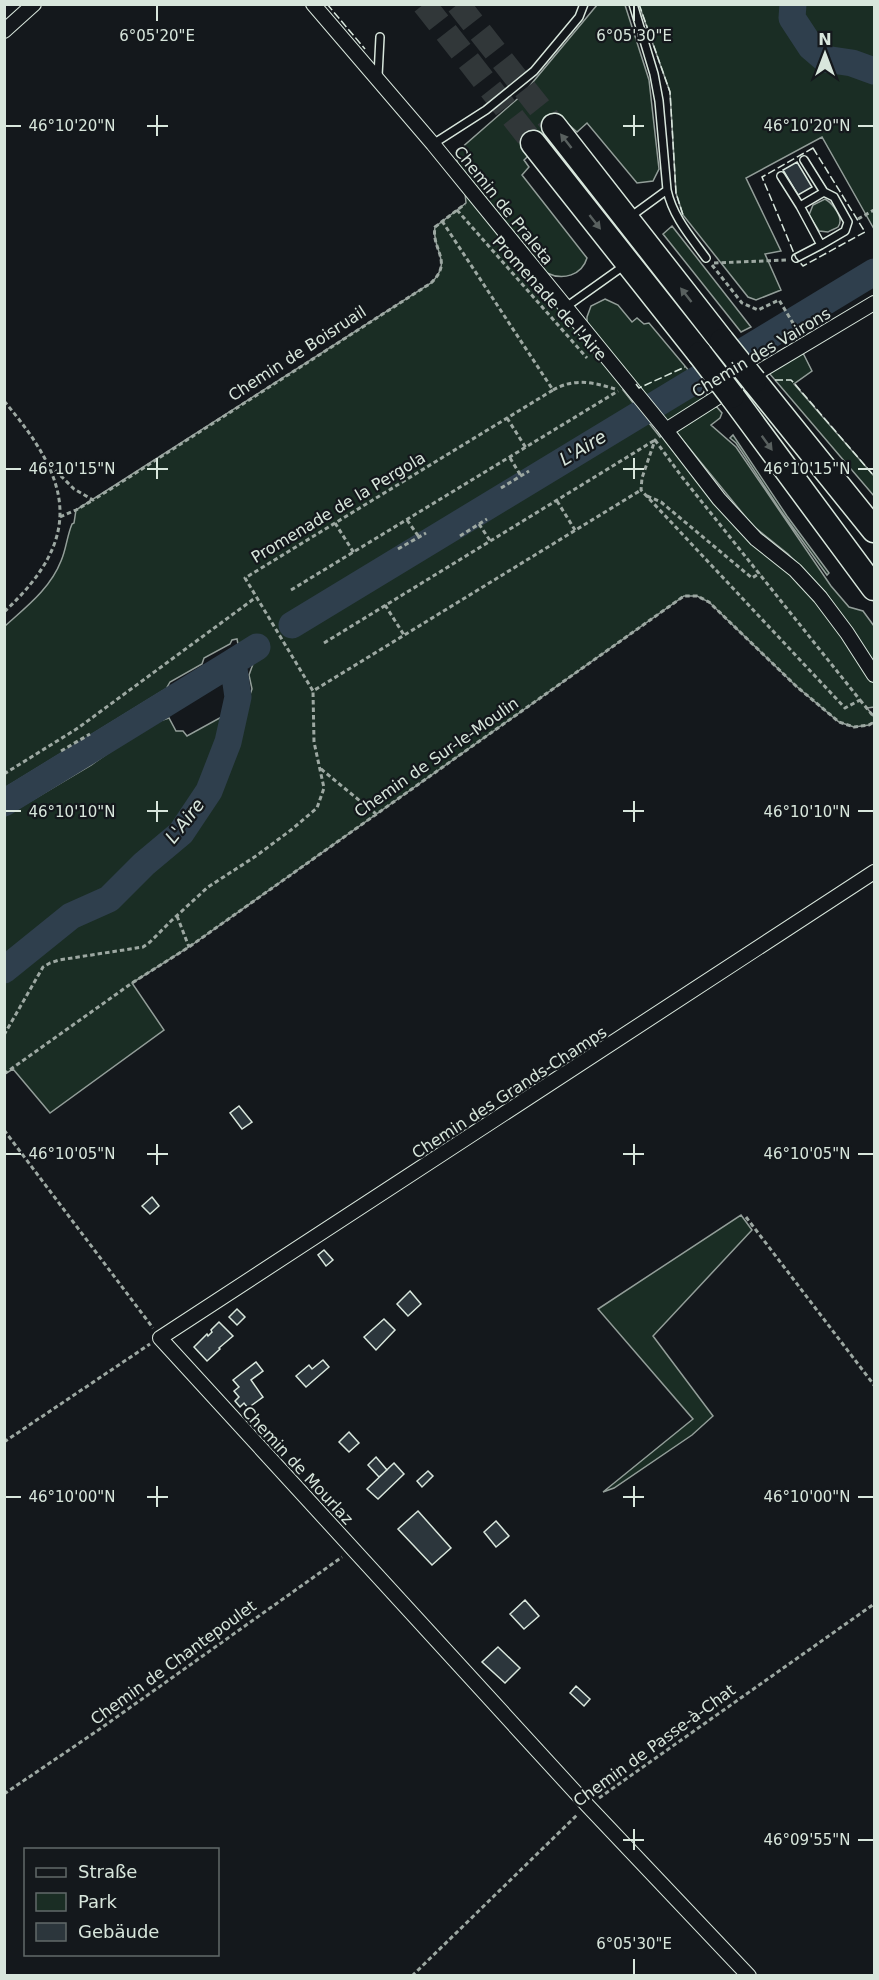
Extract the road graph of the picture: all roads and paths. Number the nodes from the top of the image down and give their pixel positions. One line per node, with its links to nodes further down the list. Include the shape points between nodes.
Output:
1 (34, 4): 5 (street)
2 (313, 4): 7 (street, Chemin de Praleta)
3 (584, 4): 10 (lane, via 579,17 534,71 486,110)
4 (633, 4): 13 (lane, via 659,100)
5 (4, 31)
6 (380, 37): 7 (lane)
7 (378, 79): 10 (street, Chemin de Praleta)
8 (554, 126): 19 (highway, one-way to 8)
9 (533, 143): 25 (highway, one-way to 25)
10 (433, 144): 27 (street, Chemin de Praleta)
11 (804, 160): 14 (lane)
12 (781, 176): 16 (lane)
13 (667, 190): 19 (lane); 23 (lane, via 678,221)
14 (824, 192): 16 (lane); 21 (lane, via 834,197 846,217)
15 (466, 202): 17 (path)
16 (800, 206): 22 (lane)
17 (457, 210): 20 (path); 29 (path, Promenade de l'Aire)
18 (874, 210): 21 (path)
19 (627, 219): 53 (highway, one-way to 19, bridge)
20 (442, 221): 31 (path); 45 (path, Chemin de Boisruail, via 434,230 442,268 431,283)
21 (847, 227): 22 (lane)
22 (821, 245): 24 (lane)
23 (706, 258)
24 (796, 258): 28 (path, via 709,263 742,303 758,310 779,300)
25 (628, 263): 27 (lane); 61 (highway, one-way to 61, bridge)
26 (874, 303): 35 (street, Chemin des Vairons)
27 (566, 307): 32 (street, Chemin de Praleta)
28 (802, 337)
29 (589, 360)
30 (605, 377): 32 (path, Promenade de l'Aire)
31 (553, 390): 32 (path, Promenade de la Pergola, via 579,381); 34 (path, Promenade de la Pergola)
32 (630, 391): 35 (street, Chemin de Praleta); 37 (path)
33 (4, 401): 39 (path)
34 (507, 418): 37 (path); 50 (path, Promenade de la Pergola)
35 (664, 427): 68 (street, Chemin de Praleta, via 737,520 820,597)
36 (655, 440): 43 (path); 46 (path); 60 (path)
37 (526, 448): 38 (path)
38 (510, 458): 41 (path); 49 (path)
39 (50, 465): 45 (path, via 74,489); 47 (path)
40 (529, 471): 41 (path)
41 (521, 476): 42 (path)
42 (501, 488)
43 (641, 490): 44 (path); 52 (path)
44 (646, 496): 60 (path, via 662,502 752,578); 70 (path, via 845,708)
45 (93, 500): 47 (path, Chemin de Boisruail)
46 (557, 501): 52 (path); 57 (path)
47 (60, 517): 65 (path, via 57,538 42,570)
48 (487, 519): 51 (path)
49 (407, 520): 56 (path); 59 (path)
50 (335, 523): 59 (path); 63 (path, Promenade de la Pergola, via 244,578)
51 (479, 524): 55 (path); 57 (path)
52 (575, 530): 66 (path)
53 (874, 530)
54 (426, 533): 56 (path)
55 (460, 536)
56 (418, 537): 58 (path)
57 (491, 543): 64 (path)
58 (398, 549)
59 (354, 553): 62 (path)
60 (760, 573): 70 (path)
61 (874, 588)
62 (291, 590)
63 (255, 597): 69 (path); 74 (path)
64 (385, 605): 66 (path); 67 (path)
65 (4, 612)
66 (404, 635): 69 (path)
67 (324, 644)
68 (874, 675)
69 (313, 691): 77 (path)
70 (860, 700): 71 (path)
71 (874, 717)
72 (874, 722): 79 (path, Chemin de Sur-le-Moulin, via 854,727 839,722 789,680 709,602 689,595)
73 (90, 734): 75 (path)
74 (63, 738): 75 (path); 78 (path)
75 (69, 747): 76 (path)
76 (61, 751)
77 (319, 768): 79 (path); 81 (path, via 324,788 317,808 291,831 208,887)
78 (4, 774)
79 (376, 814): 82 (path, Chemin de Sur-le-Moulin)
80 (874, 872): 87 (street, Chemin des Grands-Champs)
81 (177, 916): 82 (path); 83 (path, via 143,947 50,963 43,968)
82 (189, 947): 84 (path, Chemin de Sur-le-Moulin)
83 (4, 1035)
84 (4, 1074)
85 (4, 1130): 87 (path)
86 (746, 1217): 88 (path)
87 (160, 1338): 89 (path); 90 (street, Chemin de Mourlaz)
88 (874, 1385)
89 (4, 1442)
90 (353, 1548): 92 (path, Chemin de Chantepoulet); 93 (street, Chemin de Mourlaz)
91 (874, 1604): 93 (path, Chemin de Passe-à-Chat)
92 (4, 1794)
93 (588, 1806): 94 (path, Chemin de Passe-à-Chat); 95 (street, Chemin de Mourlaz)
94 (412, 1976)
95 (749, 1976)

